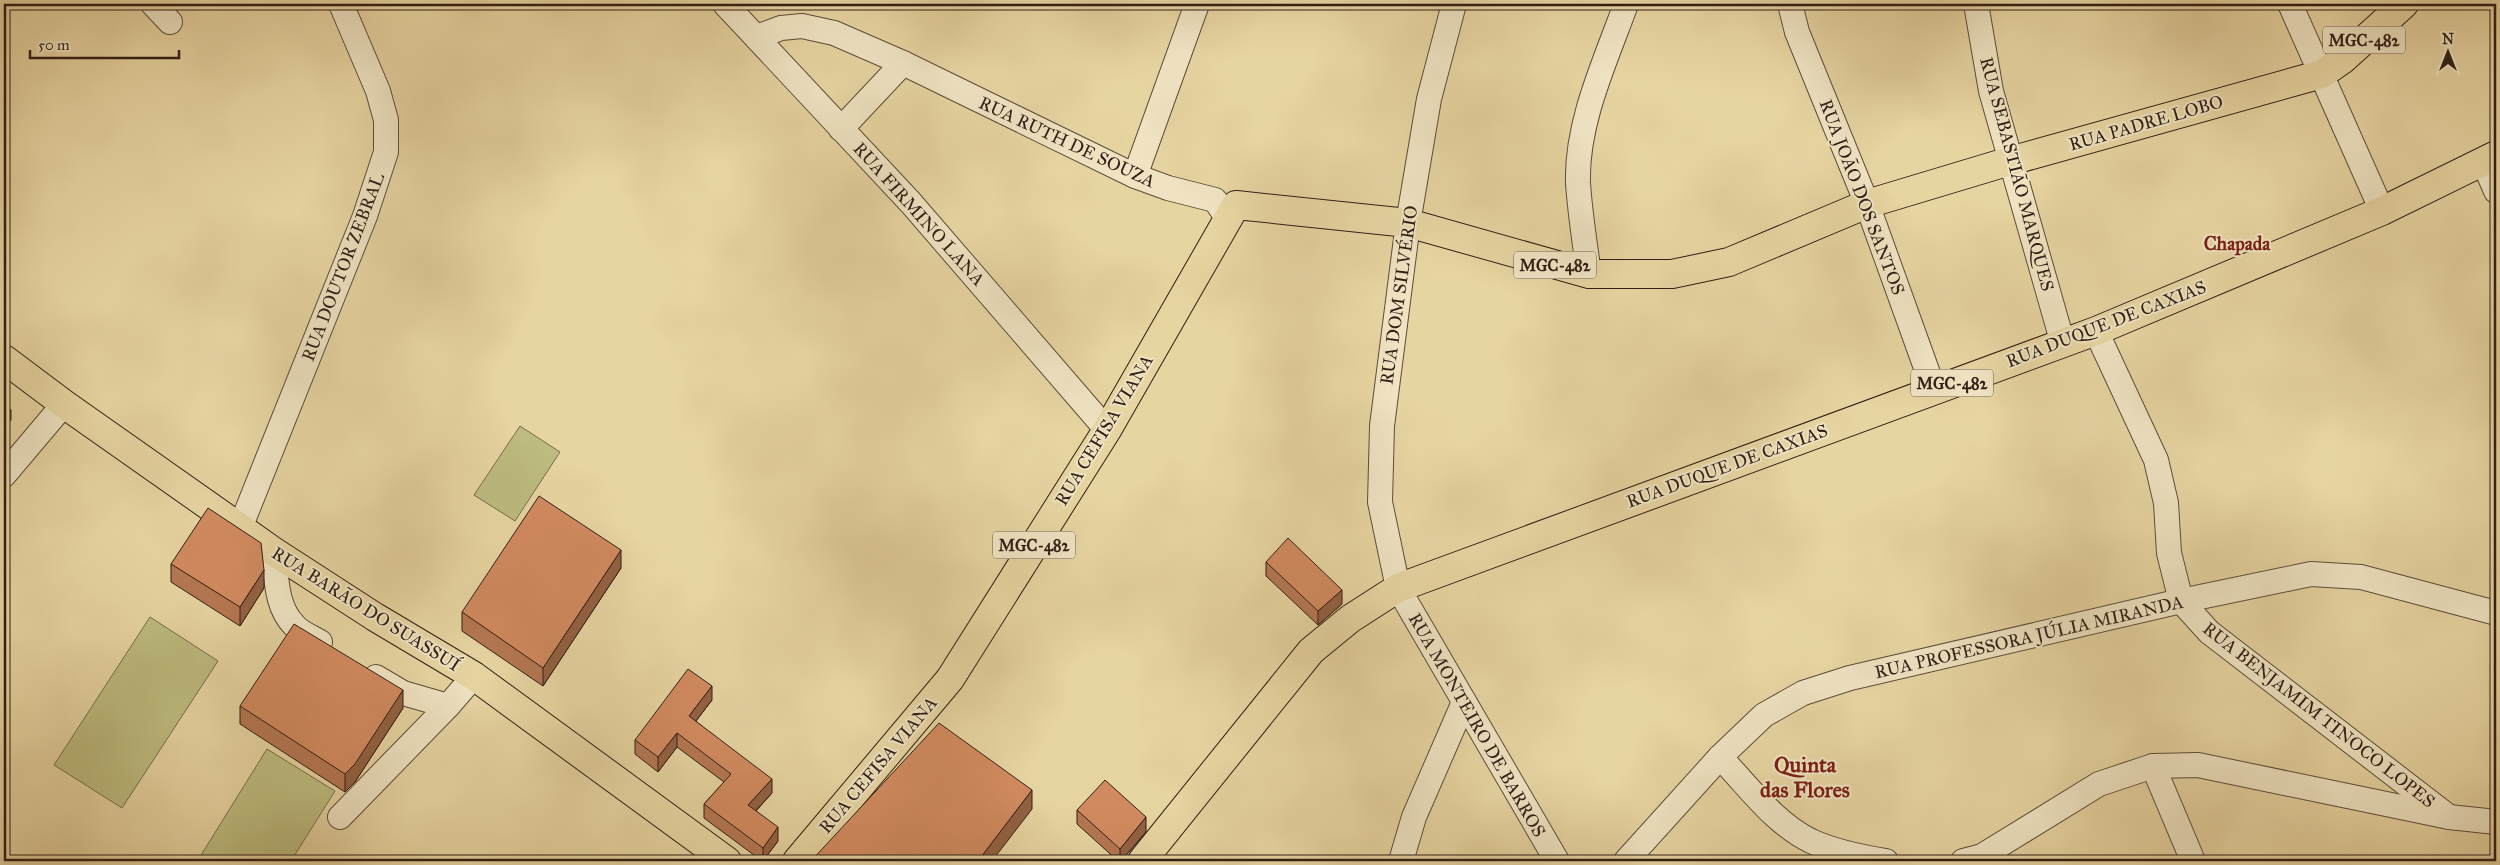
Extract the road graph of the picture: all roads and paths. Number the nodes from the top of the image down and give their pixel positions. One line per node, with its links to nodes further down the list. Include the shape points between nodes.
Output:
1 (153, 4): 11 (street)
2 (341, 4): 32 (street, RUA DOUTOR ZEBRAL, via 380,98 386,120 386,152 365,216)
3 (725, 4): 12 (street, RUA FIRMINO LANA)
4 (1197, 4): 18 (street)
5 (1454, 4): 23 (street, RUA DOM SILVÉRIO, via 1429,99)
6 (1626, 4): 24 (street, via 1594,91 1582,139 1578,182)
7 (1790, 4): 20 (street, RUA JOÃO DOS SANTOS, via 1797,32)
8 (1976, 4): 17 (street, RUA SEBASTIÃO MARQUES, via 1991,91)
9 (2290, 4): 14 (street)
10 (2404, 4): 14 (main road, RUA PADRE LOBO / MGC-482)
11 (170, 22)
12 (757, 37): 13 (street, RUA RUTH DE SOUZA, via 781,28 802,26 834,33); 15 (street, RUA FIRMINO LANA)
13 (903, 63): 15 (street); 18 (street, RUA RUTH DE SOUZA)
14 (2322, 74): 17 (main road, RUA PADRE LOBO / MGC-482); 21 (street)
15 (842, 129): 30 (street, RUA FIRMINO LANA, via 911,203)
16 (2490, 158): 19 (street); 21 (main road, RUA DUQUE DE CAXIAS / MGC-482)
17 (2010, 161): 20 (main road, RUA PADRE LOBO / MGC-482); 26 (street, RUA SEBASTIÃO MARQUES)
18 (1134, 176): 22 (street, RUA RUTH DE SOUZA, via 1215,200)
19 (2496, 190)
20 (1867, 204): 24 (main road, MGC-482, via 1729,262 1672,274); 28 (street, RUA JOÃO DOS SANTOS)
21 (2382, 211): 25 (main road, RUA DUQUE DE CAXIAS / MGC-482)
22 (1232, 212): 23 (main road, MGC-482); 30 (main road, RUA CEFISA VIANA / MGC-482)
23 (1408, 223): 24 (main road, MGC-482); 34 (street, RUA DOM SILVÉRIO, via 1382,426 1380,502)
24 (1588, 274)
25 (2096, 331): 26 (main road, RUA DUQUE DE CAXIAS / MGC-482); 35 (street, RUA BENJAMIM TINOCO LOPES, via 2156,460 2166,503 2169,553)
26 (2063, 344): 28 (main road, RUA DUQUE DE CAXIAS / MGC-482)
27 (4, 359): 29 (main road, RUA BARÃO DO SUASSUÍ)
28 (1934, 390): 34 (main road, RUA DUQUE DE CAXIAS / MGC-482)
29 (64, 404): 31 (street); 32 (main road, RUA BARÃO DO SUASSUÍ)
30 (1107, 430): 48 (main road, RUA CEFISA VIANA / MGC-482, via 950,679)
31 (4, 474)
32 (240, 528): 33 (main road, RUA BARÃO DO SUASSUÍ)
33 (273, 551): 37 (street, via 280,603 294,627); 39 (main road, RUA BARÃO DO SUASSUÍ, via 379,620)
34 (1398, 588): 40 (street, RUA MONTEIRO DE BARROS); 49 (main road, MGC-482, via 1350,619 1311,651)
35 (2182, 601): 36 (street, RUA PROFESSORA JÚLIA MIRANDA, via 2311,574 2361,577); 42 (street, RUA PROFESSORA JÚLIA MIRANDA, via 1850,678 1803,693 1764,716); 45 (street, RUA BENJAMIM TINOCO LOPES, via 2209,632)
36 (2496, 613)
37 (336, 652)
38 (361, 668): 41 (street, via 403,693)
39 (474, 676): 41 (street); 47 (main road, RUA BARÃO DO SUASSUÍ)
40 (1464, 702): 50 (street, via 1414,817); 51 (street, RUA MONTEIRO DE BARROS)
41 (448, 706): 44 (street)
42 (1720, 757): 52 (street, RUA PROFESSORA JÚLIA MIRANDA); 53 (street, via 1781,821 1810,840 1847,854)
43 (2153, 766): 45 (street, via 2198,765); 54 (street, via 2099,784 1982,856); 55 (street)
44 (340, 817)
45 (2449, 818): 46 (street)
46 (2496, 822)
47 (727, 861)
48 (796, 861)
49 (1142, 861)
50 (1401, 861)
51 (1557, 861)
52 (1626, 861)
53 (1886, 861)
54 (1963, 861)
55 (2193, 861)

